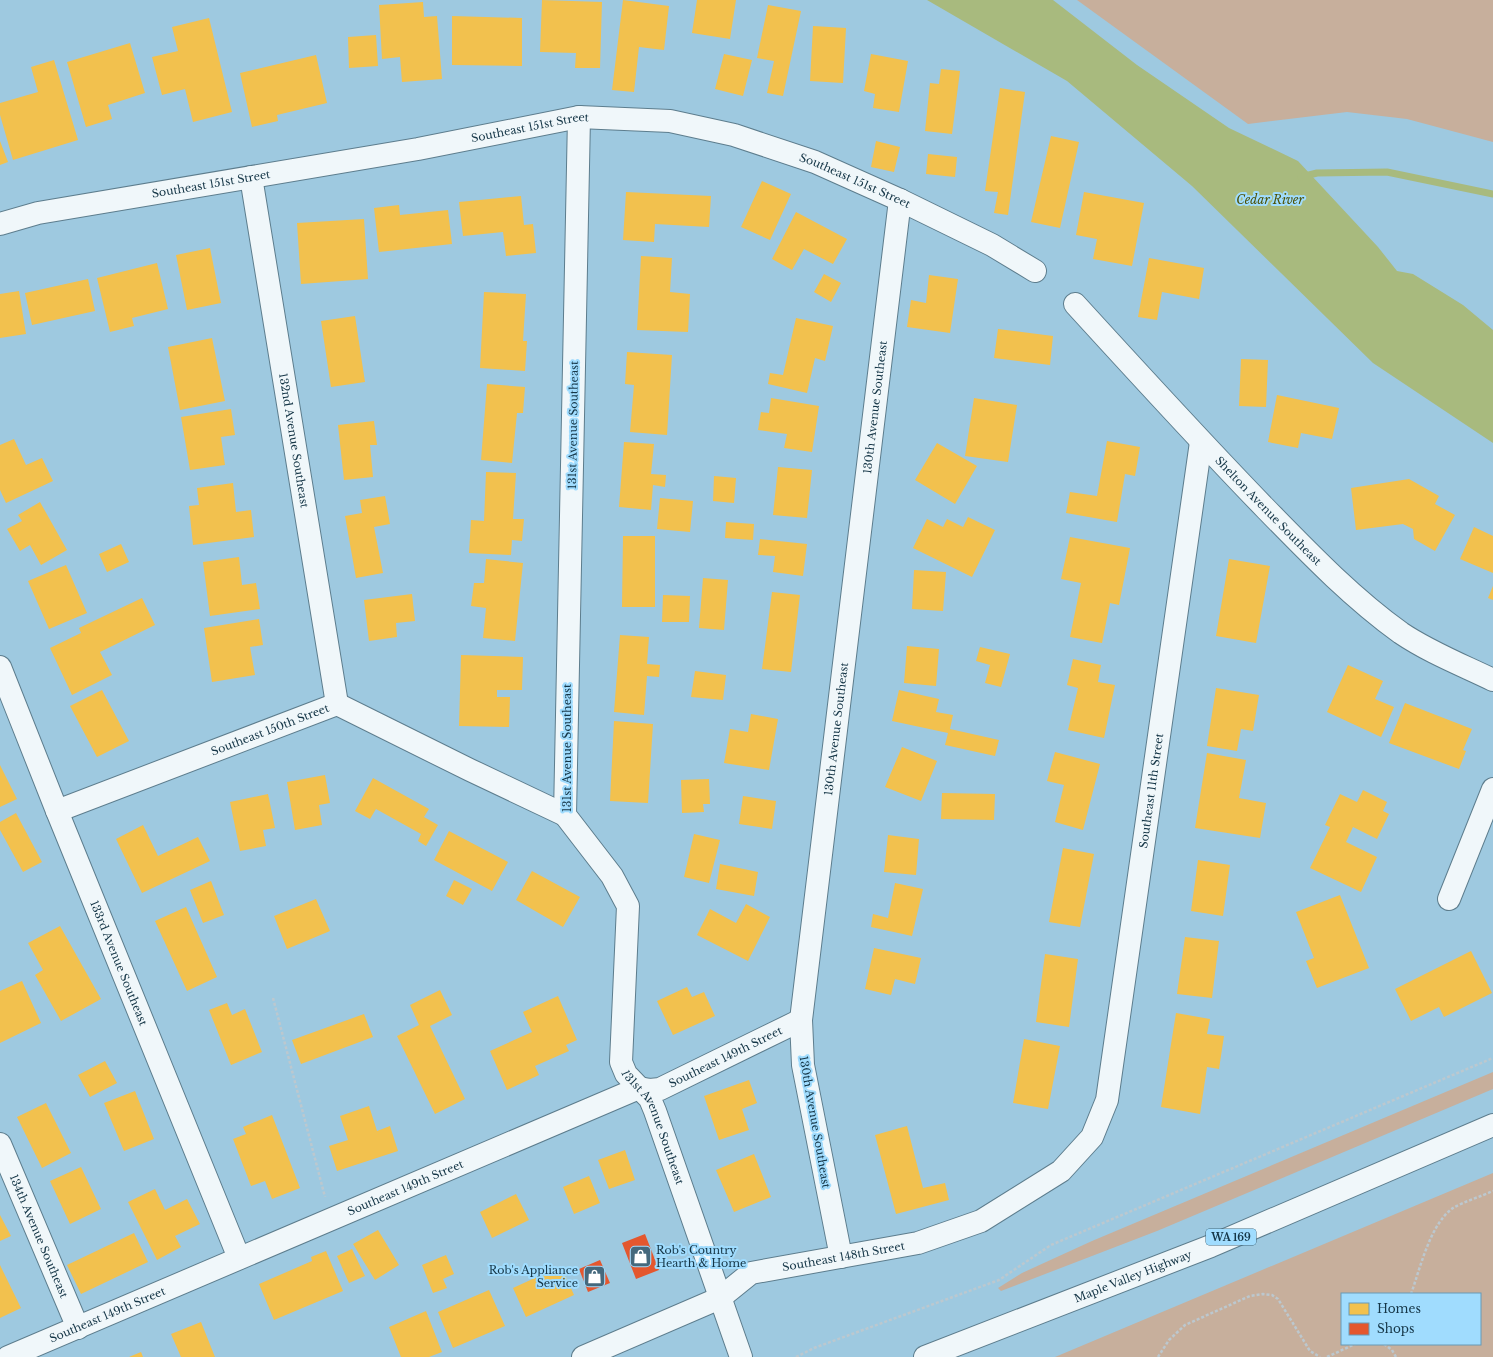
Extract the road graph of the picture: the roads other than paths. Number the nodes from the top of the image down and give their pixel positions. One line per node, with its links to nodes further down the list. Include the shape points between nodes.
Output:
1 (579, 117): 2 (street, Southeast 151st Street, via 418,149); 3 (street, Southeast 151st Street, via 670,121 734,135 815,162); 13 (street, 131st Avenue Southeast)
2 (251, 177): 4 (street, Southeast 151st Street, via 38,212); 10 (street, 132nd Avenue Southeast)
3 (900, 200): 5 (street, Southeast 151st Street, via 992,245); 15 (street, 130th Avenue Southeast)
4 (0, 224)
5 (1035, 271)
6 (1075, 304): 7 (street, Shelton Avenue Southeast)
7 (1201, 442): 9 (street, Shelton Avenue Southeast, via 1307,551 1361,601 1402,633 1434,652); 18 (street, Southeast 11th Street, via 1107,1100)
8 (0, 668): 12 (street, 133rd Avenue Southeast)
9 (1493, 680)
10 (337, 704): 12 (street, Southeast 150th Street); 13 (street, Southeast 150th Street)
11 (1493, 789): 14 (street)
12 (57, 811): 21 (street, 133rd Avenue Southeast)
13 (565, 815): 16 (street, 131st Avenue Southeast, via 612,876 628,906 621,1062 626,1074)
14 (1449, 899)
15 (801, 1020): 16 (street, Southeast 149th Street, via 660,1089); 20 (street, 130th Avenue Southeast, via 803,1065)
16 (639, 1088): 21 (street, Southeast 149th Street); 22 (street, 131st Avenue Southeast, via 650,1099 655,1111)
17 (1493, 1125): 27 (street, Maple Valley Highway / WA 169, via 1211,1246)
18 (1092, 1137): 20 (street, Southeast 148th Street, via 1061,1171 981,1221 918,1243)
19 (0, 1144): 23 (street, 134th Avenue Southeast)
20 (841, 1257): 22 (street, Southeast 148th Street, via 751,1273)
21 (239, 1258): 23 (street, Southeast 149th Street)
22 (720, 1298): 25 (street, Southeast 148th Street); 26 (street, 131st Avenue Southeast)
23 (78, 1328): 24 (street, Southeast 149th Street)
24 (8, 1357)
25 (583, 1357)
26 (741, 1357)
27 (925, 1357)

